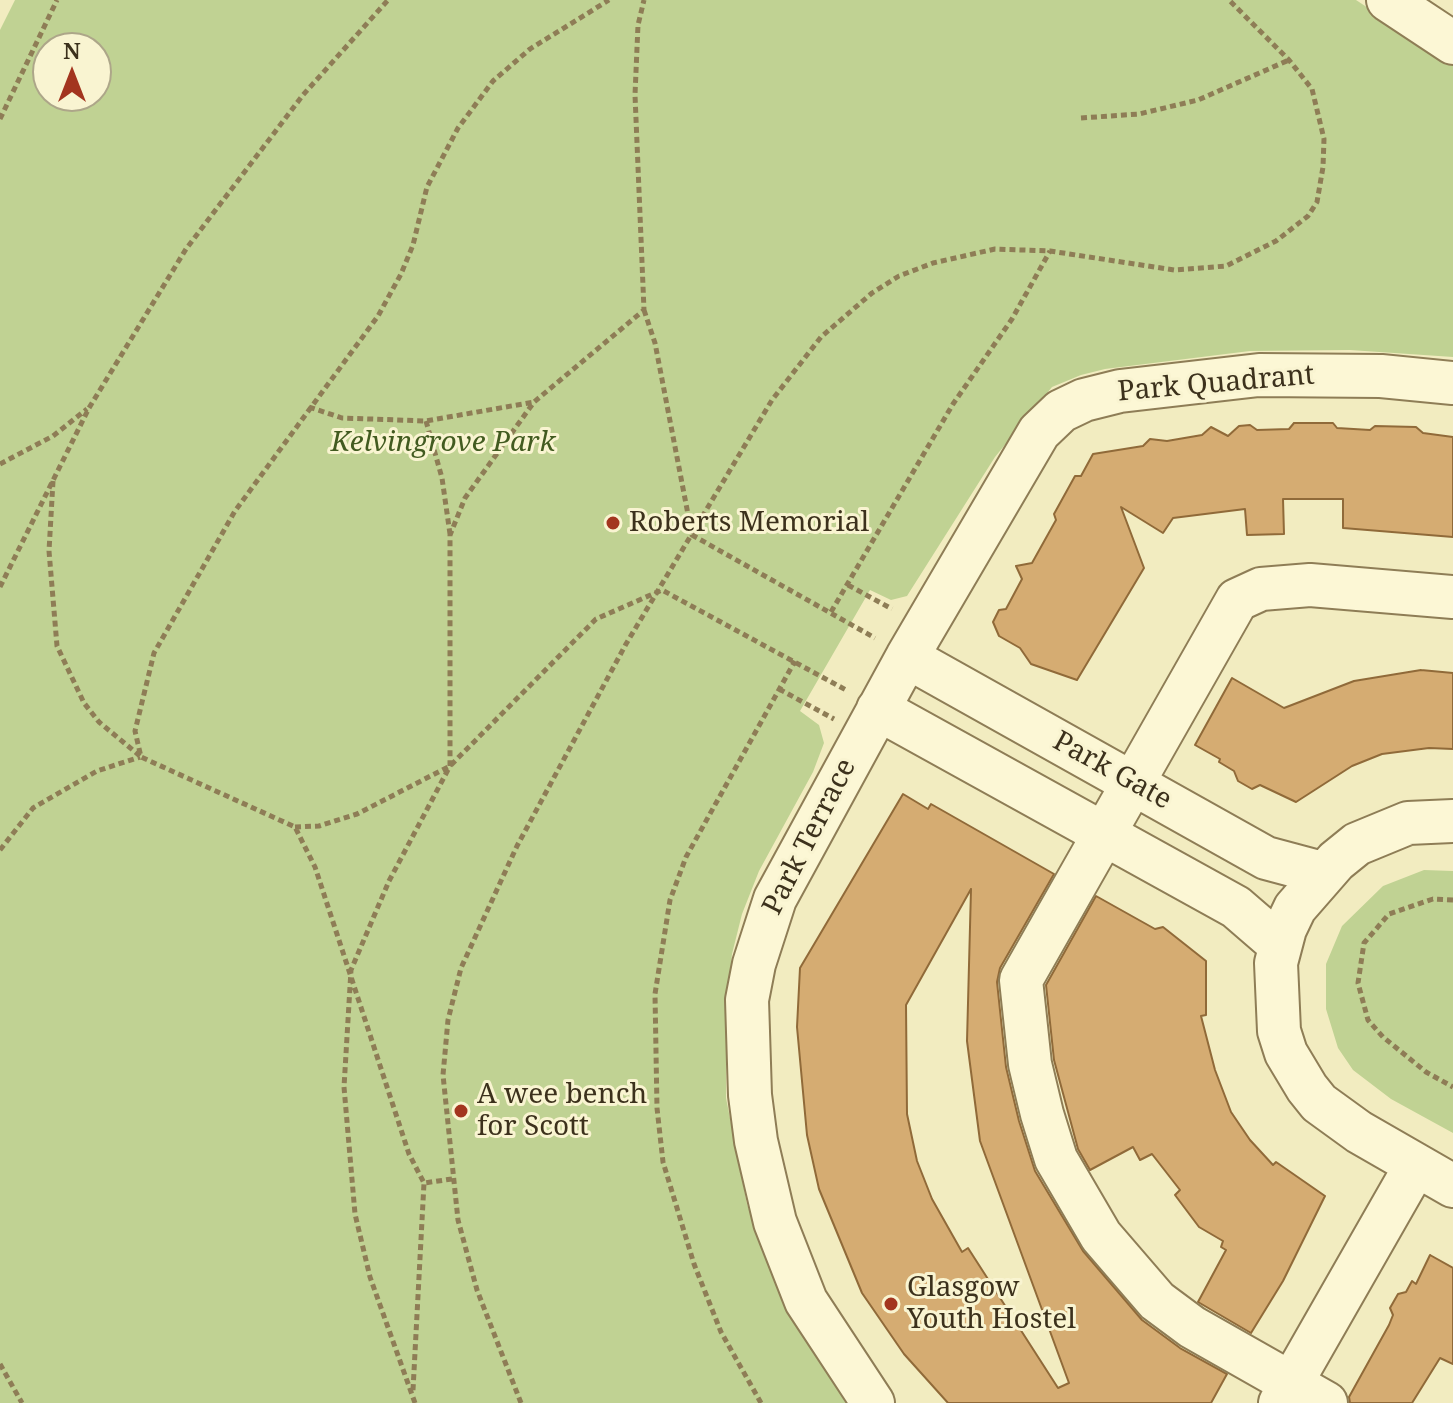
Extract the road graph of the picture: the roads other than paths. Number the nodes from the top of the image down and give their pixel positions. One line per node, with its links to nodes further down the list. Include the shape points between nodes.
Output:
1 (1388, 0): 2 (street)
2 (1453, 43)
3 (1453, 383): 4 (street, Park Quadrant, via 1313,373 1228,378 1103,395 1061,411)
4 (1039, 432): 6 (street, Park Terrace)
5 (1453, 597): 8 (street, via 1310,585 1261,589 1237,600)
6 (916, 642): 7 (street, Park Terrace); 8 (street, Park Gate)
7 (871, 722): 10 (street); 16 (street, Park Terrace, via 794,859 765,924 747,1000 746,1045 756,1141 788,1262 832,1345)
8 (1134, 784): 10 (street); 11 (street, Park Gate, via 1266,858)
9 (1453, 821): 11 (street, via 1408,823 1382,832 1357,844)
10 (1105, 835): 12 (street, via 1236,907); 15 (street, via 1021,980 1030,1064 1056,1159 1101,1236 1157,1301)
11 (1322, 873): 12 (street, via 1295,908)
12 (1280, 945): 13 (street, via 1279,1031 1296,1073 1335,1116)
13 (1416, 1165): 14 (street); 15 (street)
14 (1453, 1186)
15 (1299, 1397)
16 (873, 1403)

